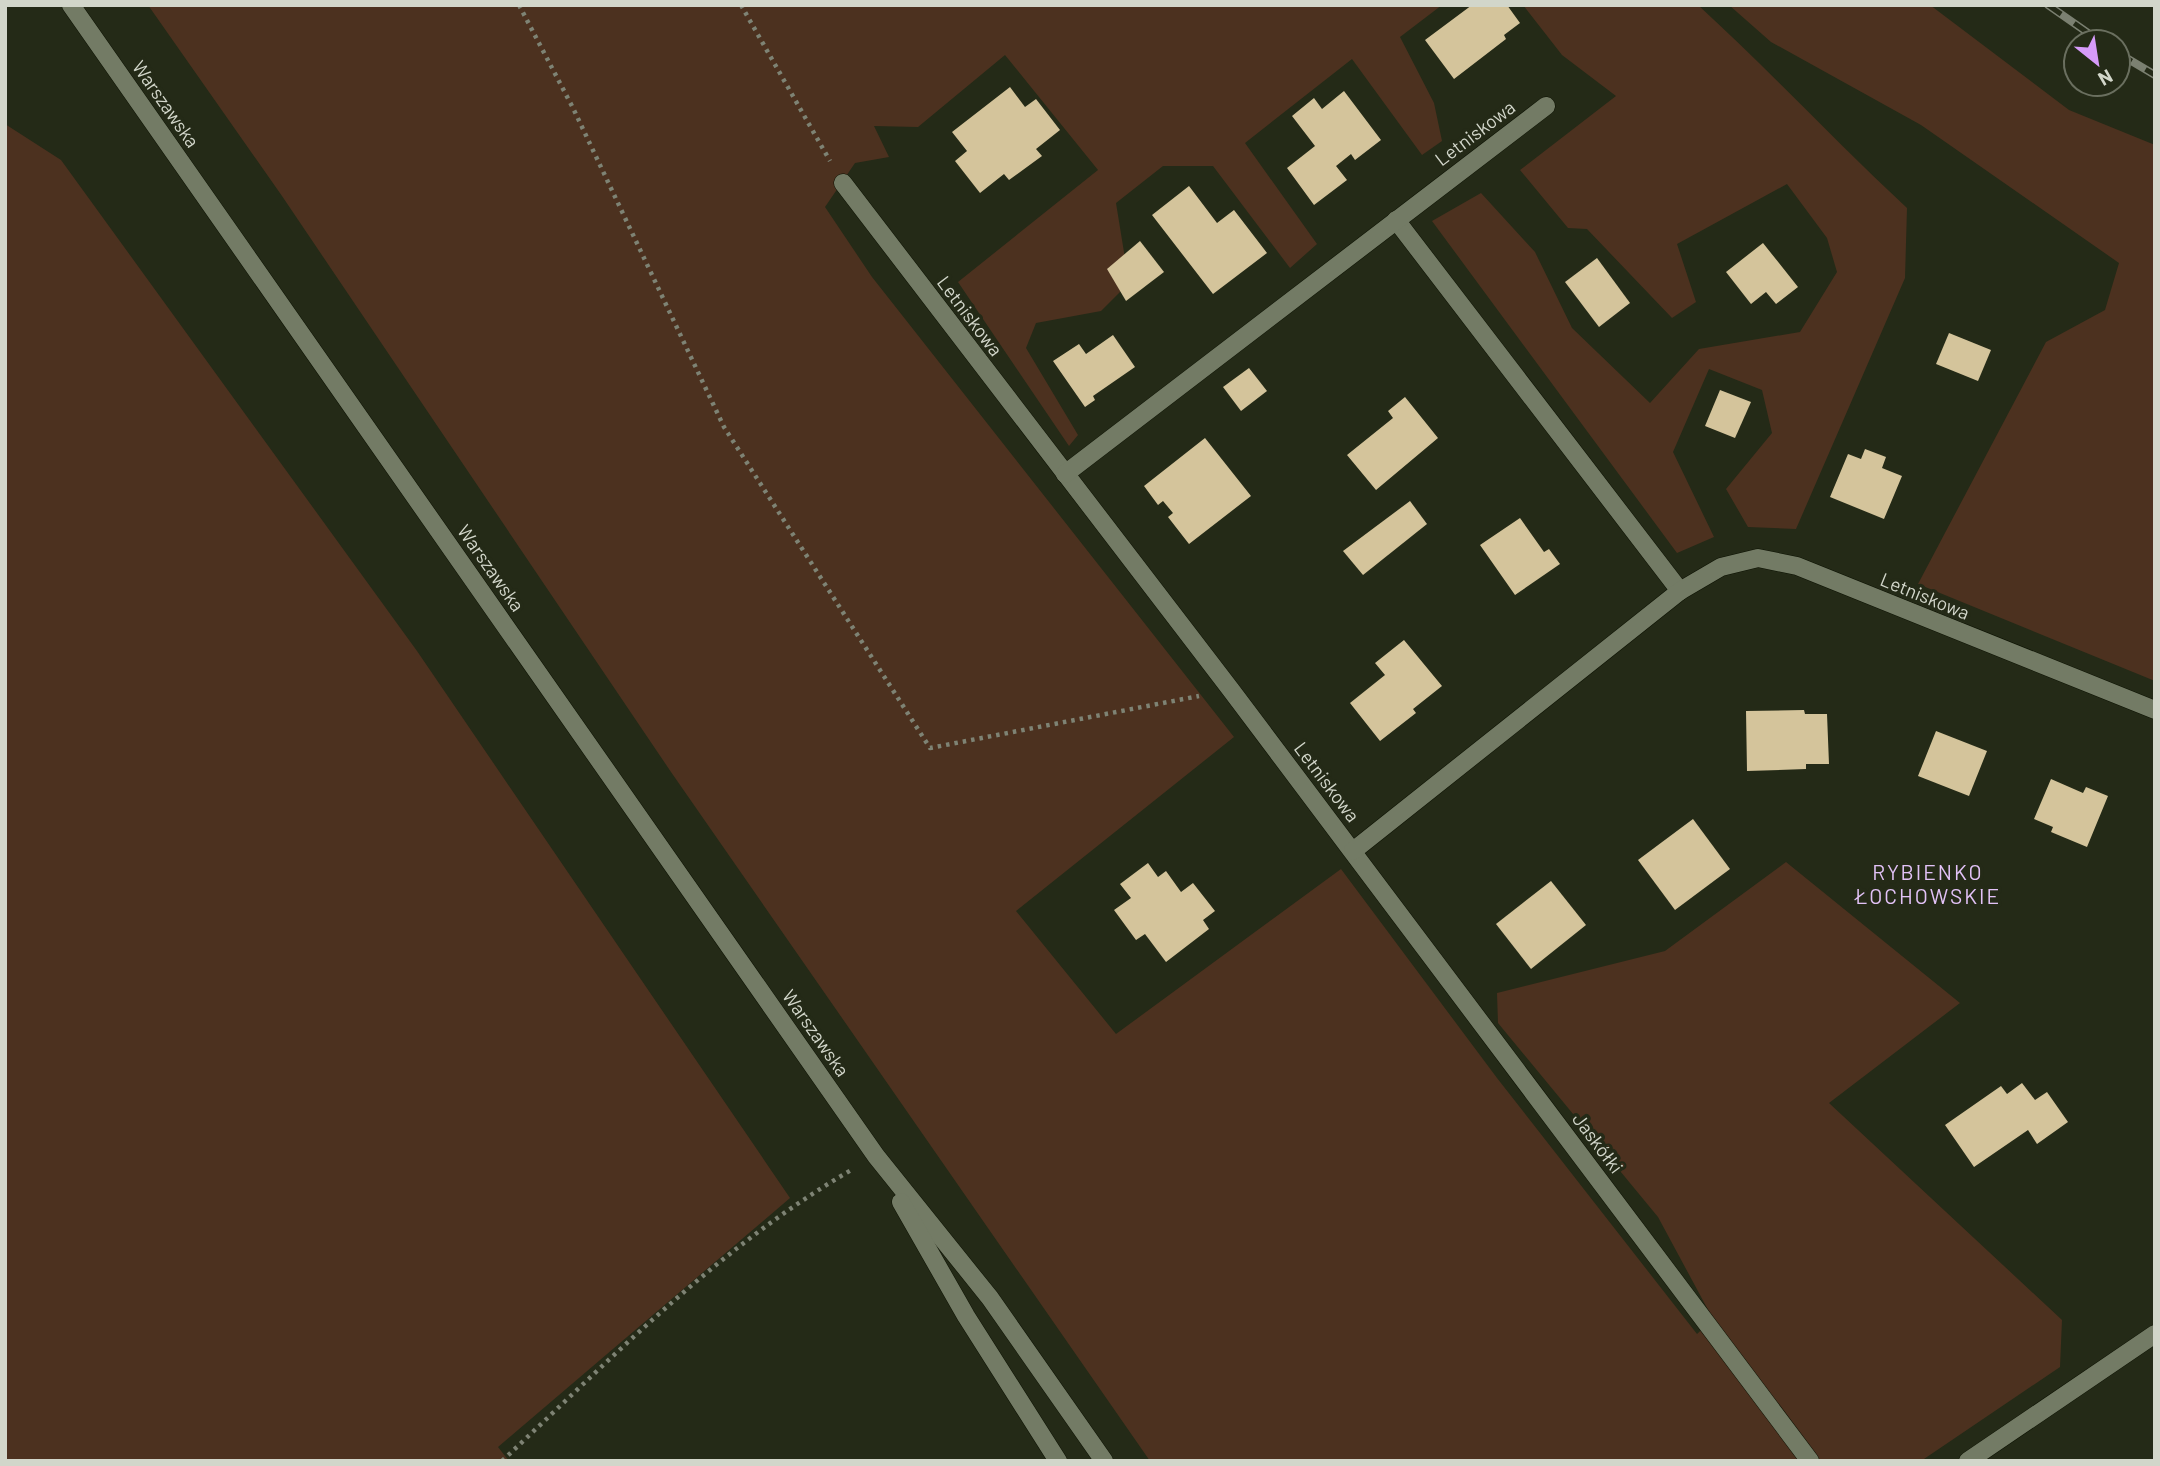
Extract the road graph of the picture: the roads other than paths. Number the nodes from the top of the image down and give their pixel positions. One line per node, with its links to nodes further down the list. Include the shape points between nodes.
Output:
1 (71, 5): 9 (street, Warszawska)
2 (1546, 106): 4 (street, Letniskowa)
3 (843, 183): 5 (street, Letniskowa)
4 (1396, 220): 5 (street, Letniskowa); 6 (street)
5 (1065, 474): 8 (street, Letniskowa)
6 (1680, 591): 7 (street, Letniskowa, via 1721,567 1758,558 1797,566); 8 (street, Letniskowa)
7 (2155, 710)
8 (1353, 851): 13 (street, Jaskółki)
9 (876, 1156): 11 (street, Warszawska, via 966,1316); 12 (street, Warszawska, via 990,1298)
10 (2155, 1334): 14 (street)
11 (1058, 1461)
12 (1104, 1461)
13 (1810, 1461)
14 (1968, 1461)

